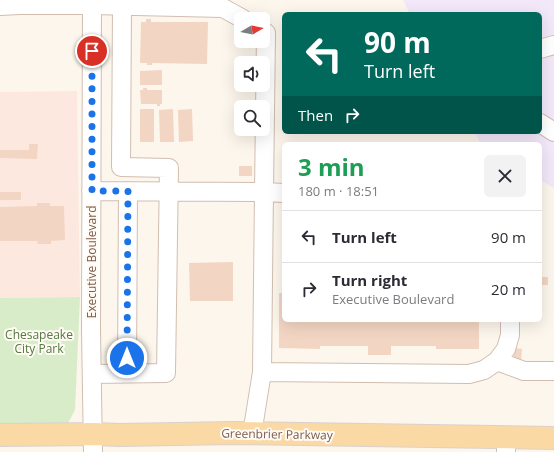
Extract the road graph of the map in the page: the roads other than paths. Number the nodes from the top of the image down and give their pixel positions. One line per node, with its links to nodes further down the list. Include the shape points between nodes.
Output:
1 (92, 3): 2 (street); 3 (street); 8 (street, Executive Boulevard)
2 (0, 6)
3 (122, 6): 4 (street, via 223,8); 9 (street)
4 (234, 14)
5 (554, 45): 7 (street)
6 (266, 48): 15 (street)
7 (542, 48)
8 (92, 78): 9 (street); 12 (street, Executive Boulevard)
9 (122, 78): 14 (street, via 121,167 169,168)
10 (542, 124): 11 (street)
11 (554, 132)
12 (92, 191): 13 (street); 22 (street, Executive Boulevard)
13 (128, 191): 14 (street); 21 (street)
14 (169, 192): 15 (street); 21 (street, via 166,373)
15 (264, 192): 16 (street); 20 (street)
16 (282, 193)
17 (510, 322): 18 (street, via 506,349)
18 (497, 361): 19 (street, via 524,371); 20 (street, via 484,370 469,374)
19 (554, 371)
20 (262, 372): 23 (street)
21 (127, 373): 22 (street)
22 (92, 374): 26 (street, Executive Boulevard)
23 (252, 434): 26 (main road, Greenbrier Parkway, via 120,435); 27 (main road, Greenbrier Parkway)
24 (0, 435): 26 (main road, Greenbrier Parkway)
25 (554, 438): 27 (main road, Greenbrier Parkway)
26 (93, 443)
27 (506, 444)

